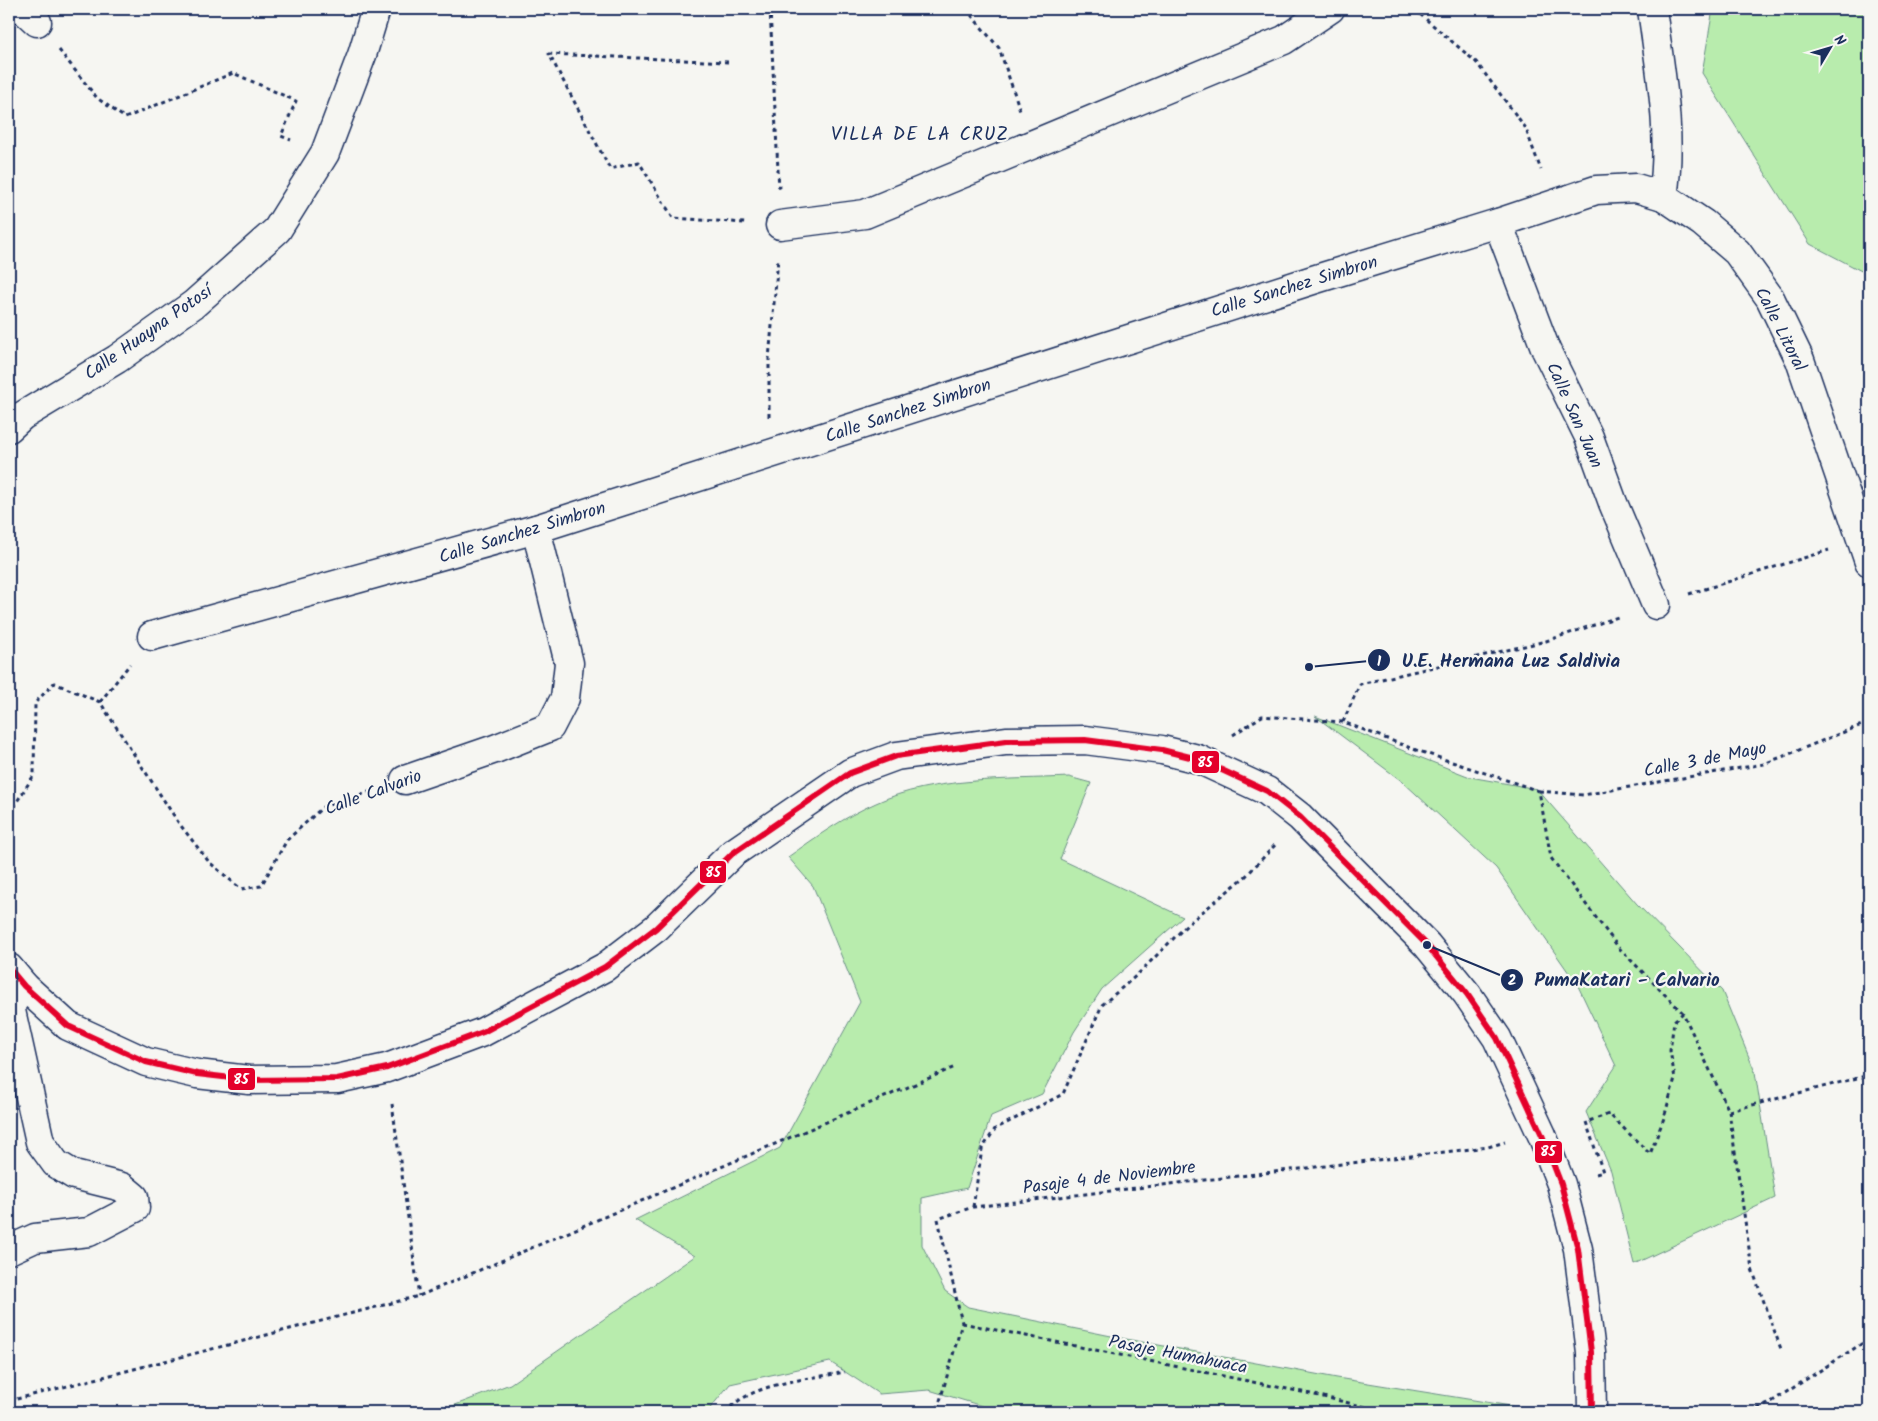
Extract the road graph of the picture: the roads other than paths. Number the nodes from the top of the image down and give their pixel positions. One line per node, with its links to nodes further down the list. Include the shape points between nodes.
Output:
1 (376, 9): 7 (main road, Calle Huayna Potosí, via 325,153 277,230 194,304 116,359 22,416)
2 (1330, 9): 6 (main road, via 1284,40 865,214)
3 (1652, 9): 4 (main road, via 1667,168)
4 (1663, 196): 5 (main road, Calle Sanchez Simbron, via 1636,188 1596,190); 9 (main road, Calle Litoral, via 1703,223 1737,252 1770,298 1800,360)
5 (1498, 223): 8 (main road, Calle Sanchez Simbron); 10 (main road, Calle San Juan, via 1546,350 1588,438)
6 (780, 226)
7 (9, 428)
8 (536, 529): 11 (main road, Calle Sanchez Simbron); 12 (main road, Calle Calvario, via 569,663 565,698 550,727)
9 (1865, 551)
10 (1656, 605)
11 (152, 636)
12 (405, 780)
13 (16, 977): 14 (main road, via 10,1006 40,1142 56,1164 74,1175 122,1188 134,1197 135,1208 90,1232 35,1238); 15 (main road, via 68,1026 146,1062 197,1074 249,1080 337,1079 386,1068 483,1032 605,967 656,928 733,853 850,772 896,756 1006,740 1085,740 1162,750 1198,759 1267,791 1300,817 1427,945 1497,1038 1561,1184 1578,1249 1588,1326)
14 (9, 1250)
15 (1592, 1412)

